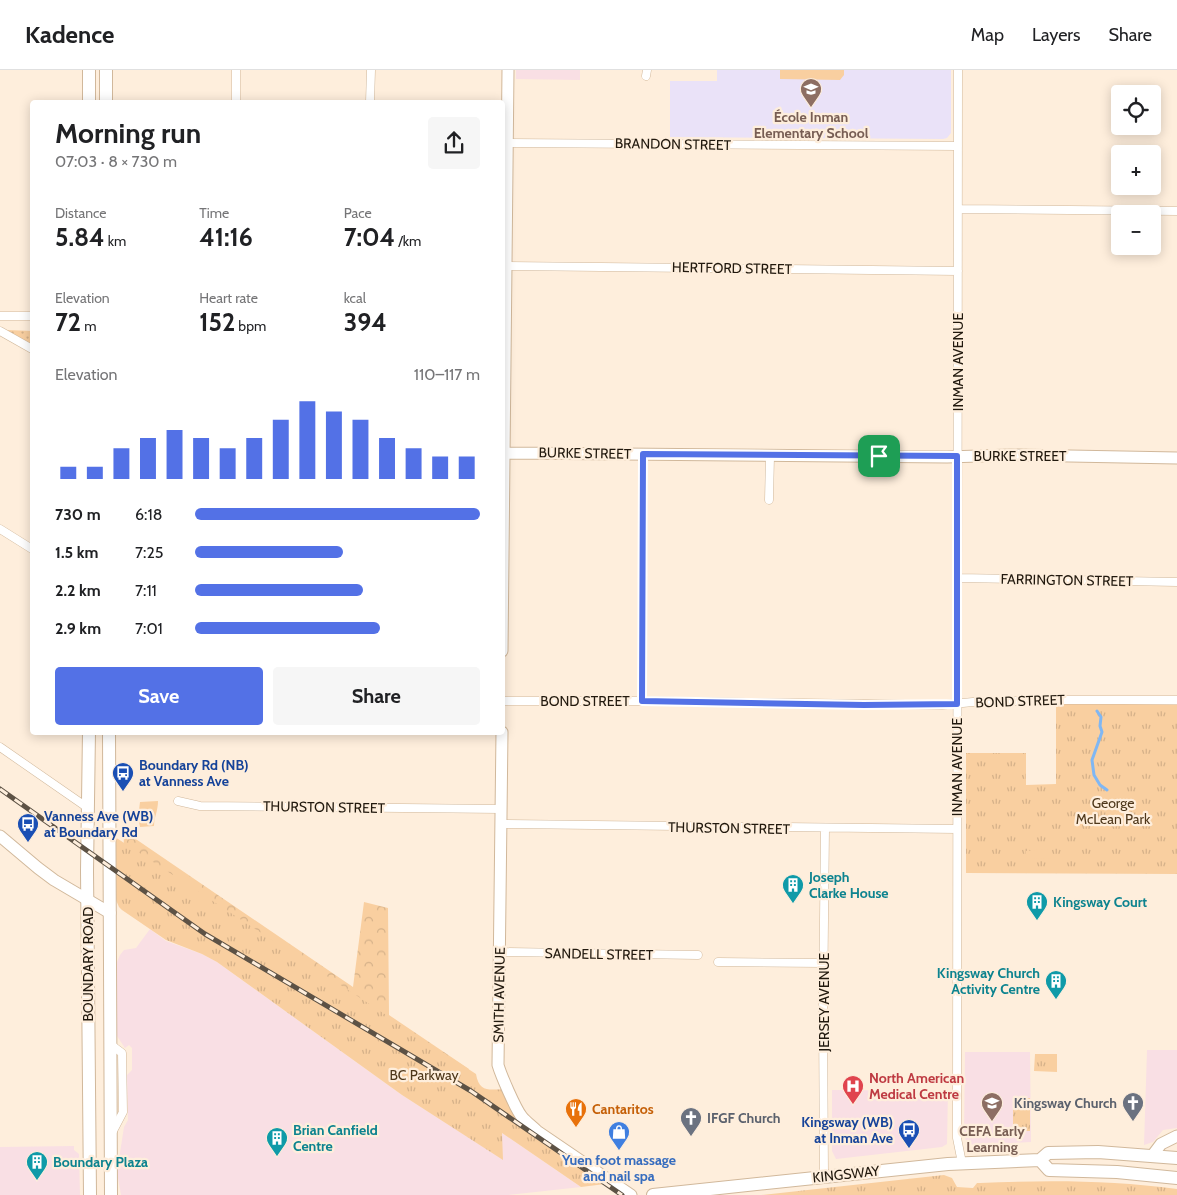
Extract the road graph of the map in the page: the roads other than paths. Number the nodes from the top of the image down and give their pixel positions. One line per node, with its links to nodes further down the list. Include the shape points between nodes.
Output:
1 (90, 70): 7 (main road)
2 (106, 70): 8 (main road)
3 (236, 70): 9 (street)
4 (371, 70): 10 (street)
5 (508, 70): 11 (street)
6 (958, 70): 12 (street, INMAN AVENUE)
7 (89, 100)
8 (106, 100)
9 (236, 100)
10 (370, 100)
11 (507, 142): 12 (street, BRANDON STREET); 13 (street)
12 (958, 146): 14 (street, INMAN AVENUE)
13 (505, 204): 16 (street)
14 (958, 209): 15 (street); 17 (street, INMAN AVENUE)
15 (1177, 211)
16 (506, 266): 17 (street, HERTFORD STREET); 20 (street)
17 (958, 271): 26 (street, INMAN AVENUE)
18 (0, 316): 19 (street)
19 (30, 316)
20 (505, 328)
21 (0, 331): 22 (street)
22 (30, 348)
23 (505, 453): 24 (street, BURKE STREET)
24 (643, 454): 25 (street, BURKE STREET); 35 (street)
25 (770, 456): 26 (street, BURKE STREET); 28 (street)
26 (957, 456): 27 (street, BURKE STREET); 31 (street, INMAN AVENUE)
27 (1177, 458)
28 (769, 500)
29 (0, 529): 30 (street)
30 (30, 548)
31 (957, 578): 32 (street, FARRINGTON STREET); 36 (street, INMAN AVENUE)
32 (1177, 582)
33 (1177, 700): 36 (street, BOND STREET, via 1082,699)
34 (505, 701): 35 (street, BOND STREET)
35 (642, 701): 36 (street, BOND STREET)
36 (957, 704): 46 (street, INMAN AVENUE)
37 (89, 735): 42 (main road, BOUNDARY ROAD)
38 (109, 735): 49 (main road, BOUNDARY ROAD)
39 (502, 735): 43 (street, SMITH AVENUE)
40 (0, 748): 42 (street)
41 (178, 801): 43 (street, THURSTON STREET, via 200,806)
42 (88, 808): 48 (main road, BOUNDARY ROAD)
43 (501, 809): 44 (street, SMITH AVENUE)
44 (501, 824): 45 (street, THURSTON STREET); 50 (street, SMITH AVENUE)
45 (825, 828): 46 (street, THURSTON STREET); 53 (street, JERSEY AVENUE)
46 (957, 829): 58 (street, INMAN AVENUE, via 956,1120)
47 (0, 836): 48 (street, via 54,880)
48 (88, 898): 49 (street); 61 (main road, BOUNDARY ROAD)
49 (110, 912): 62 (main road, BOUNDARY ROAD)
50 (500, 952): 51 (street, SANDELL STREET); 63 (street, SMITH AVENUE, via 498,1065 517,1109 537,1131)
51 (698, 955)
52 (718, 962): 53 (street)
53 (824, 963): 59 (street, JERSEY AVENUE)
54 (1177, 1136): 55 (street, via 1161,1144)
55 (1152, 1156): 56 (main road, KINGSWAY); 57 (main road, KINGSWAY, via 1048,1153)
56 (1177, 1158)
57 (1040, 1160): 58 (main road, KINGSWAY); 60 (main road, KINGSWAY, via 1049,1170)
58 (962, 1163): 59 (main road, KINGSWAY)
59 (824, 1176): 64 (main road, KINGSWAY)
60 (1177, 1178)
61 (90, 1195)
62 (110, 1195)
63 (631, 1195)
64 (653, 1195)

